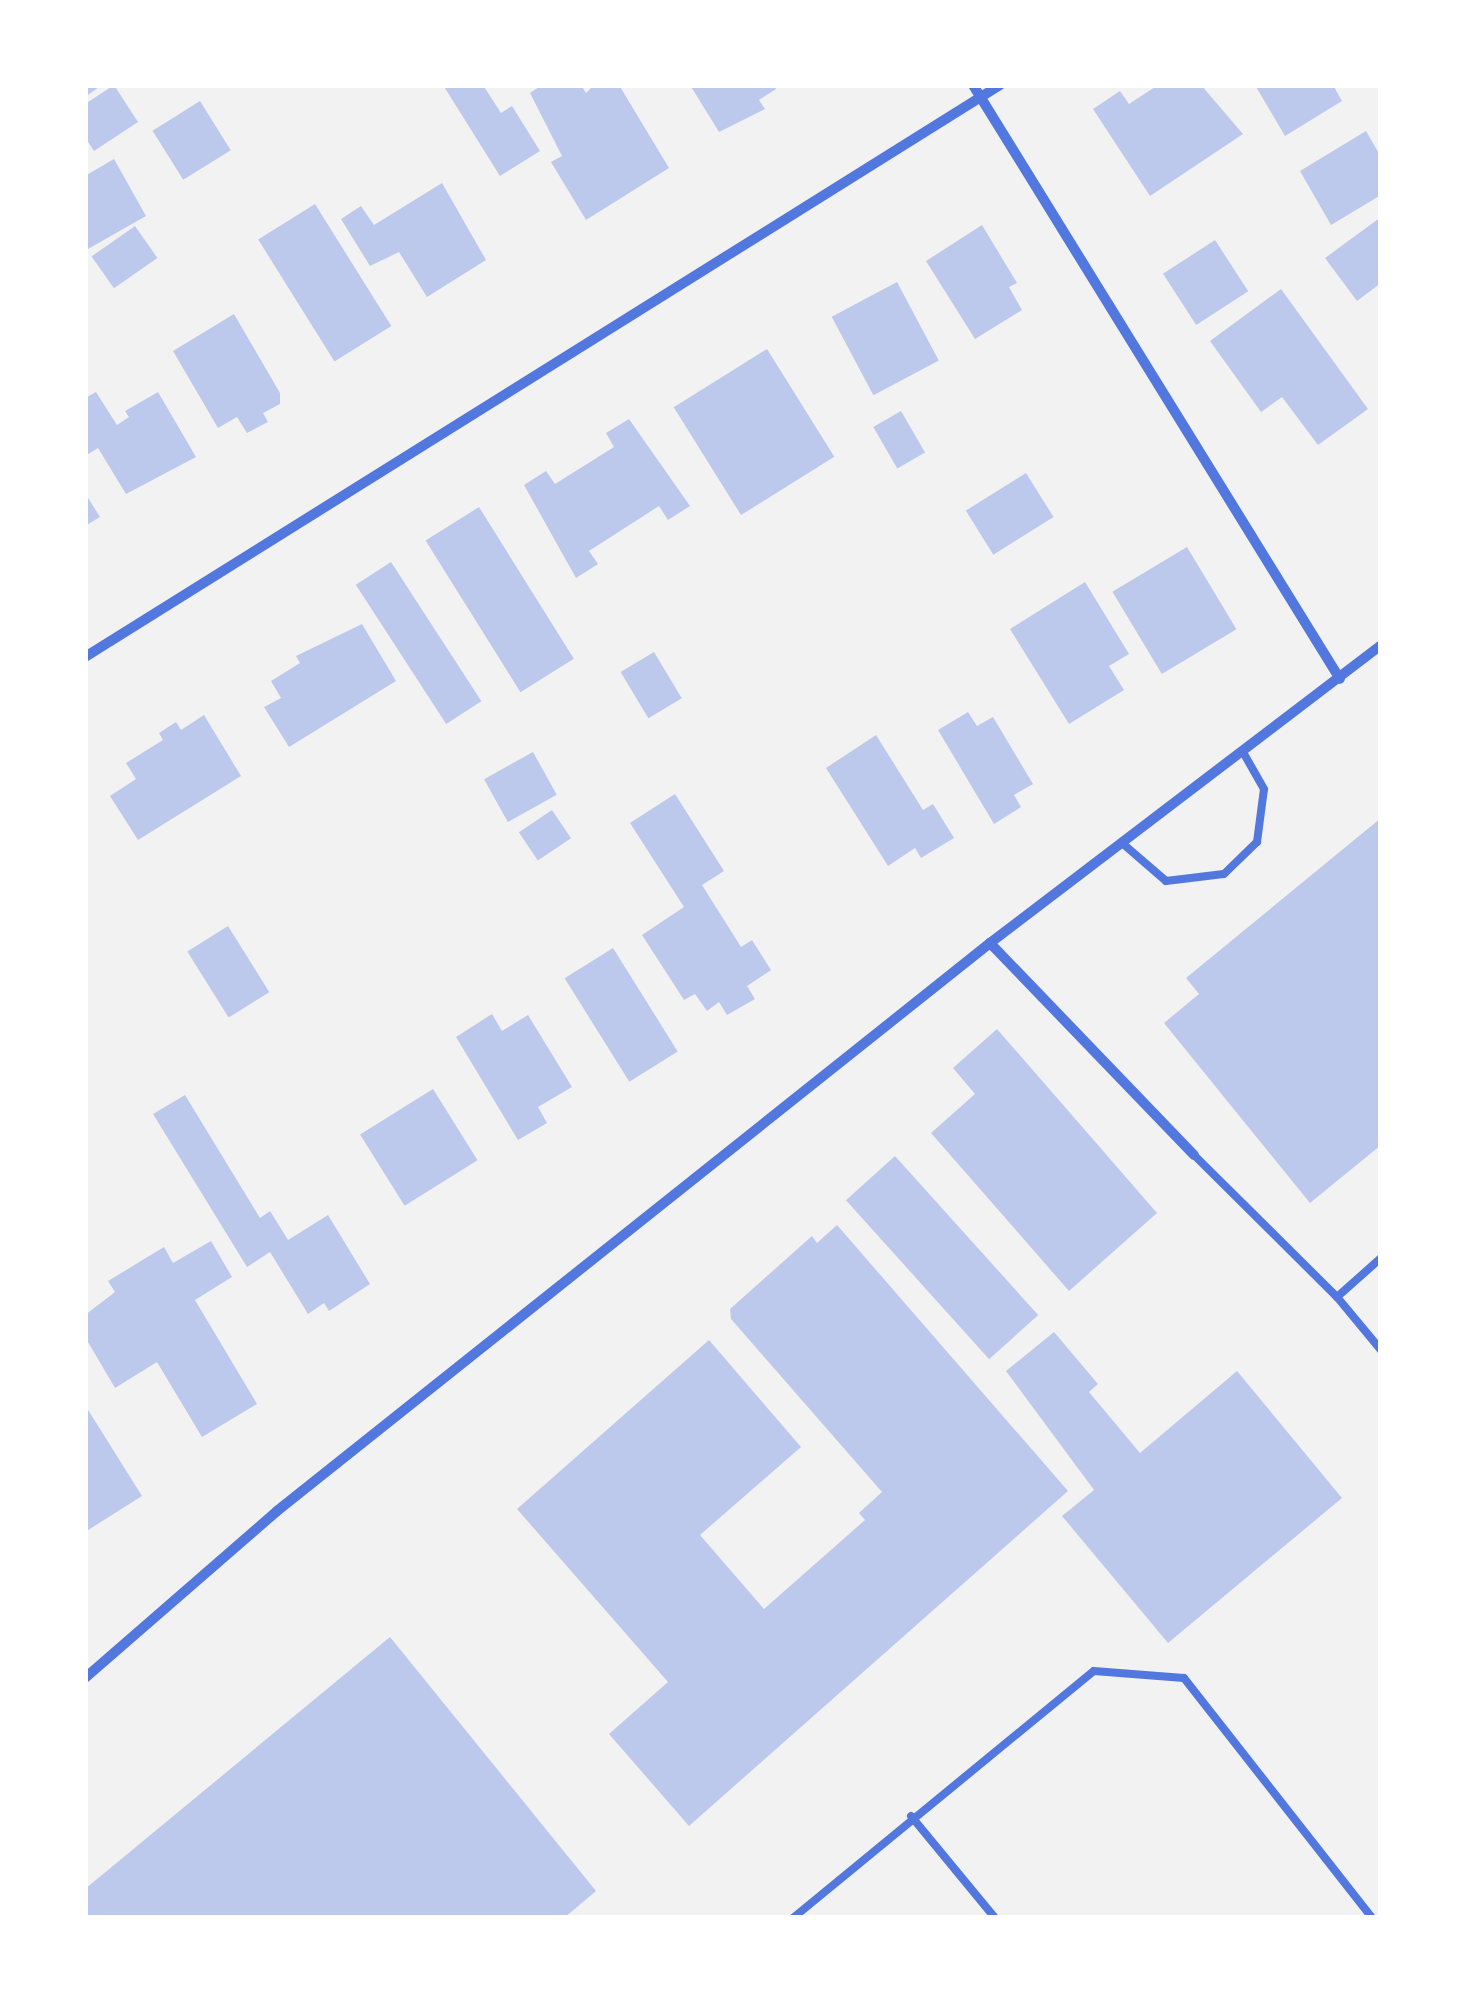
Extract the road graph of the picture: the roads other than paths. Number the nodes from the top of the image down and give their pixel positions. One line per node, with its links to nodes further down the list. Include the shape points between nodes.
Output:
1 (973, 85): 3 (street)
2 (1000, 85): 3 (street)
3 (980, 97): 5 (street); 6 (street)
4 (1381, 646): 6 (street)
5 (85, 657)
6 (1340, 678): 7 (street)
7 (1243, 752): 8 (street); 8 (lane, via 1264,790 1257,842 1224,874 1166,880)
8 (1122, 843): 9 (street)
9 (990, 943): 10 (street); 14 (street, via 277,1511)
10 (1194, 1155): 12 (lane)
11 (1381, 1258): 12 (lane)
12 (1337, 1297): 13 (lane)
13 (1381, 1350)
14 (85, 1678)
15 (910, 1816): 16 (lane); 17 (lane); 18 (lane, via 1094,1672 1184,1678)
16 (793, 1918)
17 (995, 1918)
18 (1372, 1918)

